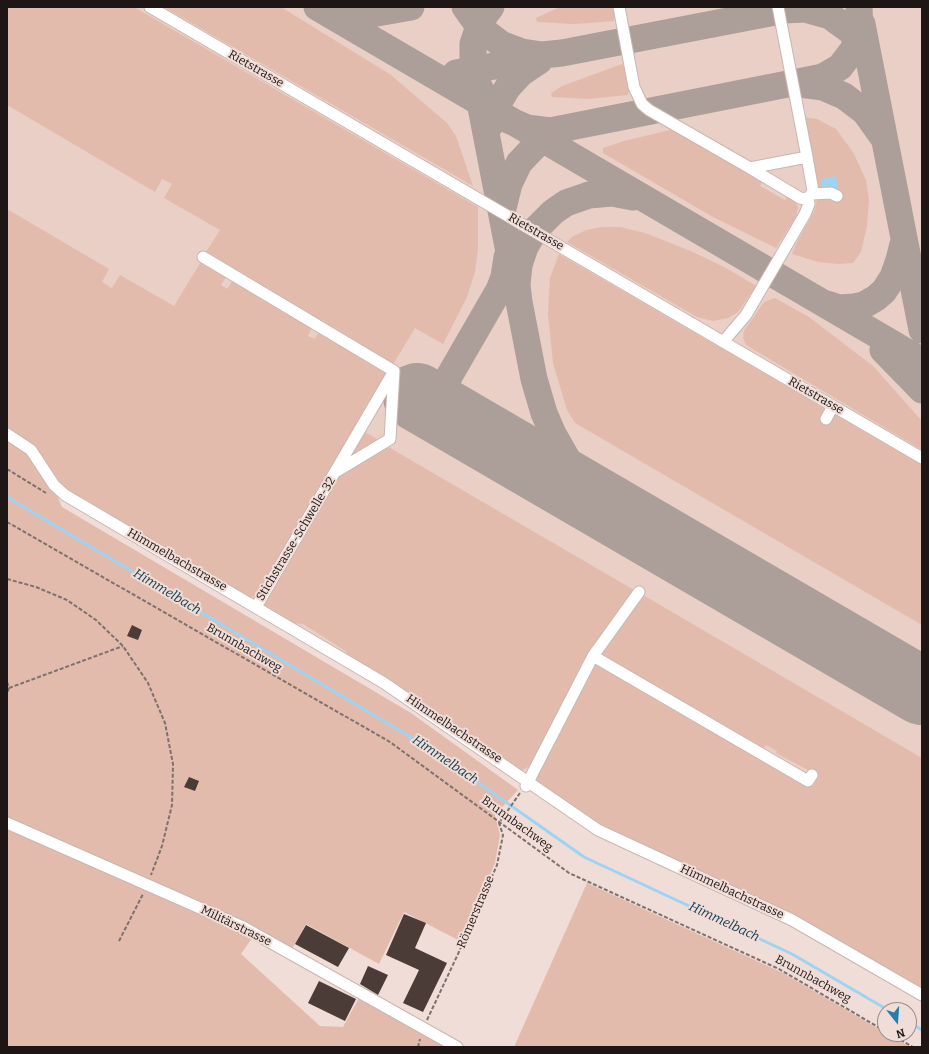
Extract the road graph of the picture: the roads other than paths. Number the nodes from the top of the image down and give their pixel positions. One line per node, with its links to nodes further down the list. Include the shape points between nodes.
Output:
1 (150, 7): 9 (street, Rietstrasse)
2 (619, 7): 5 (street, via 634,86 642,104)
3 (778, 7): 4 (street)
4 (807, 157): 5 (street); 6 (street, via 813,188)
5 (750, 168): 6 (street, via 800,198)
6 (810, 196): 7 (street, via 831,193); 9 (street, via 805,214 746,315)
7 (837, 196)
8 (203, 257): 10 (street)
9 (723, 342): 11 (street, Rietstrasse)
10 (394, 371): 15 (street, Stichstrasse-Schwelle-32); 15 (street, Stichstrasse-Schwelle-32, via 390,439)
11 (833, 406): 12 (street); 14 (street, Rietstrasse)
12 (826, 419)
13 (7, 434): 17 (street, Himmelbachstrasse, via 31,450 54,485 65,495)
14 (922, 458)
15 (336, 471): 17 (street, Stichstrasse-Schwelle-32)
16 (639, 592): 18 (street)
17 (256, 607): 20 (street, Himmelbachstrasse, via 409,698)
18 (593, 656): 19 (street, via 771,755 808,781); 20 (street)
19 (812, 775)
20 (527, 783): 22 (street, Himmelbachstrasse, via 598,830 792,920)
21 (7, 823): 23 (street, Militärstrasse, via 243,928)
22 (922, 995)
23 (457, 1047)

